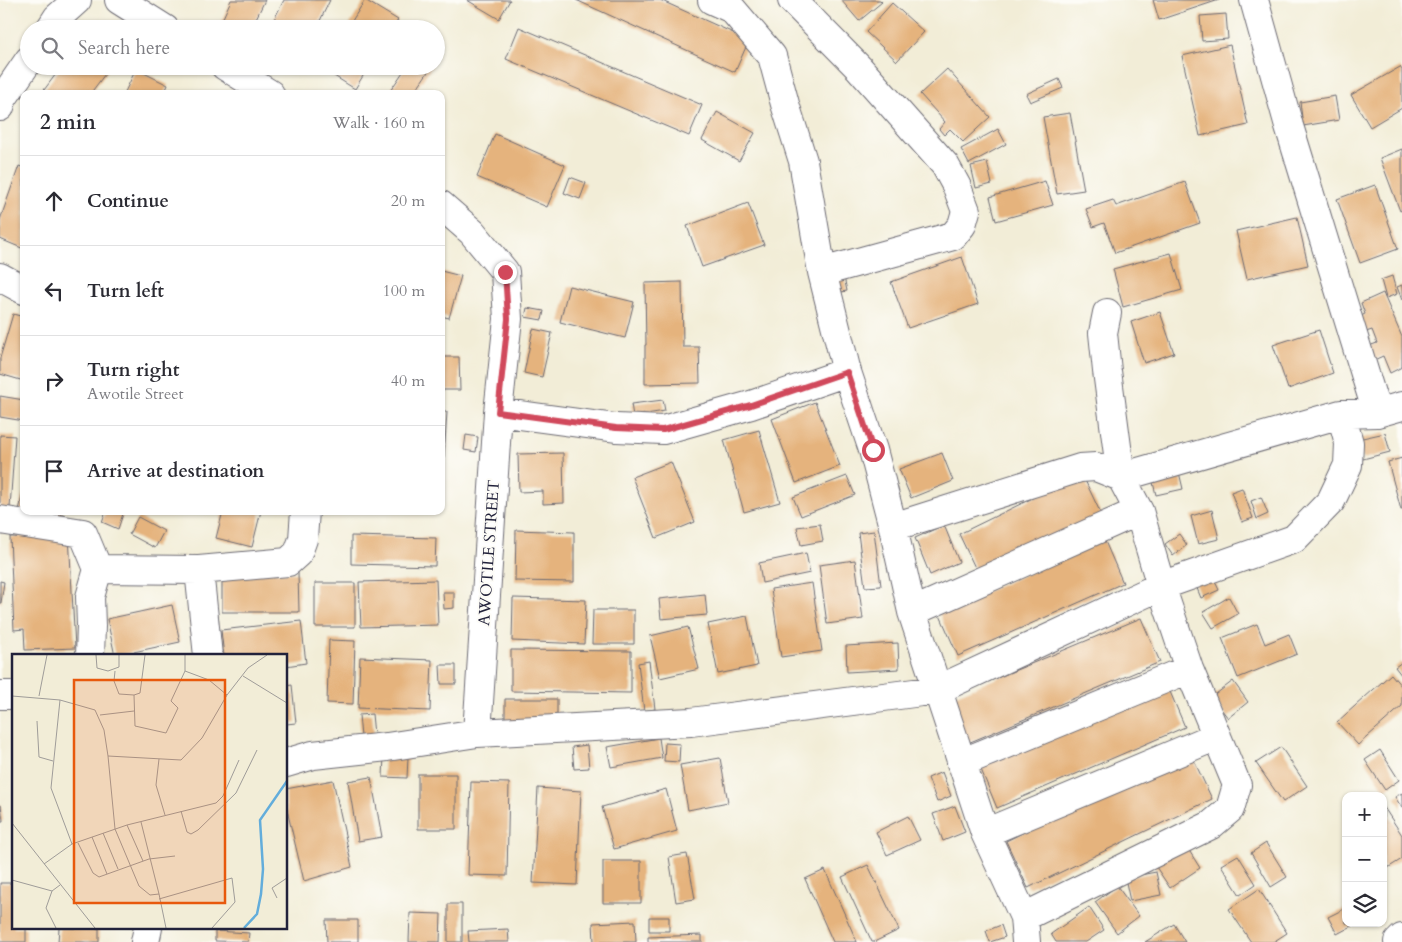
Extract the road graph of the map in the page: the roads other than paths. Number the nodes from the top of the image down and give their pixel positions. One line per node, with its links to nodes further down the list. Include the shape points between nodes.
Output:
1 (77, 0): 6 (street)
2 (119, 0): 7 (street)
3 (712, 0): 13 (street, via 732,9 772,56 803,161)
4 (792, 0): 13 (street, via 859,68 945,165 966,211 953,236)
5 (1254, 0): 18 (street, via 1289,126)
6 (56, 20)
7 (151, 20)
8 (20, 73): 11 (street)
9 (239, 75): 10 (street)
10 (264, 90)
11 (0, 107)
12 (445, 208): 19 (street, AWOTILE STREET, via 472,232 505,272 508,319)
13 (822, 272): 17 (street)
14 (0, 277): 15 (street)
15 (20, 288)
16 (1107, 313): 21 (street, via 1103,333)
17 (847, 372): 19 (street, via 751,405 663,430 616,428); 25 (street, via 873,450)
18 (1389, 410): 20 (street)
19 (498, 412): 34 (street, AWOTILE STREET)
20 (1342, 414): 21 (street); 28 (street, via 1349,443 1348,465 1331,502 1294,539)
21 (1121, 477): 22 (street); 25 (street, via 1096,467 1080,468)
22 (1139, 511): 28 (street); 29 (street)
23 (305, 515): 27 (street, via 303,539 298,553 288,562)
24 (0, 520): 26 (street, via 83,533)
25 (893, 527): 29 (street)
26 (98, 569): 27 (street); 30 (street, via 90,597)
27 (199, 570): 31 (street)
28 (1161, 586): 32 (street); 33 (street)
29 (912, 612): 33 (street)
30 (90, 654)
31 (208, 654)
32 (1189, 668): 35 (street); 37 (street)
33 (937, 690): 34 (street, via 691,722); 37 (street)
34 (477, 733): 36 (street, via 313,755)
35 (1217, 736): 38 (street); 39 (street, via 1237,785 1230,808 1211,824)
36 (288, 763)
37 (961, 763): 38 (street)
38 (985, 833): 39 (street)
39 (1025, 930)
40 (1402, 938): 41 (street)
41 (1398, 942)

